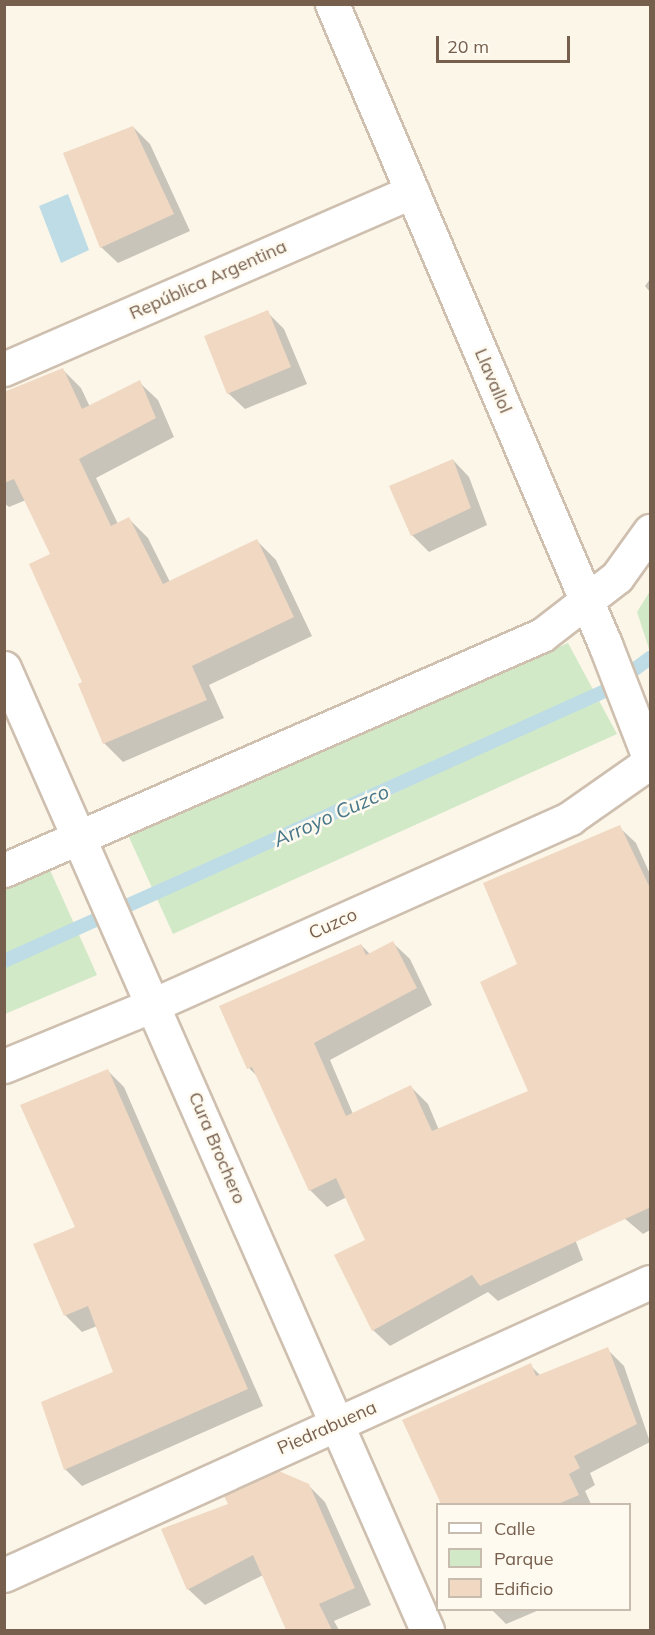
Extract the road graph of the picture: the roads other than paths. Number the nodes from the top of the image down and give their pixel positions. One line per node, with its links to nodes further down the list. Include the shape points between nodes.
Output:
1 (332, 4): 2 (street, Llavallol)
2 (412, 192): 3 (street, República Argentina); 5 (street, Llavallol)
3 (4, 369)
4 (651, 531): 5 (street, via 617,577)
5 (587, 602): 7 (street, Llavallol); 8 (street, via 542,635)
6 (4, 668): 8 (street, Cura Brochero)
7 (651, 761): 10 (street, Cuzco, via 570,818)
8 (81, 836): 9 (street); 10 (street, Cura Brochero)
9 (4, 870)
10 (155, 1004): 11 (street, Cuzco); 13 (street, Cura Brochero)
11 (4, 1066)
12 (651, 1282): 13 (street, Piedrabuena)
13 (335, 1425): 14 (street, Piedrabuena); 15 (street, Cura Brochero)
14 (4, 1575)
15 (427, 1630)

